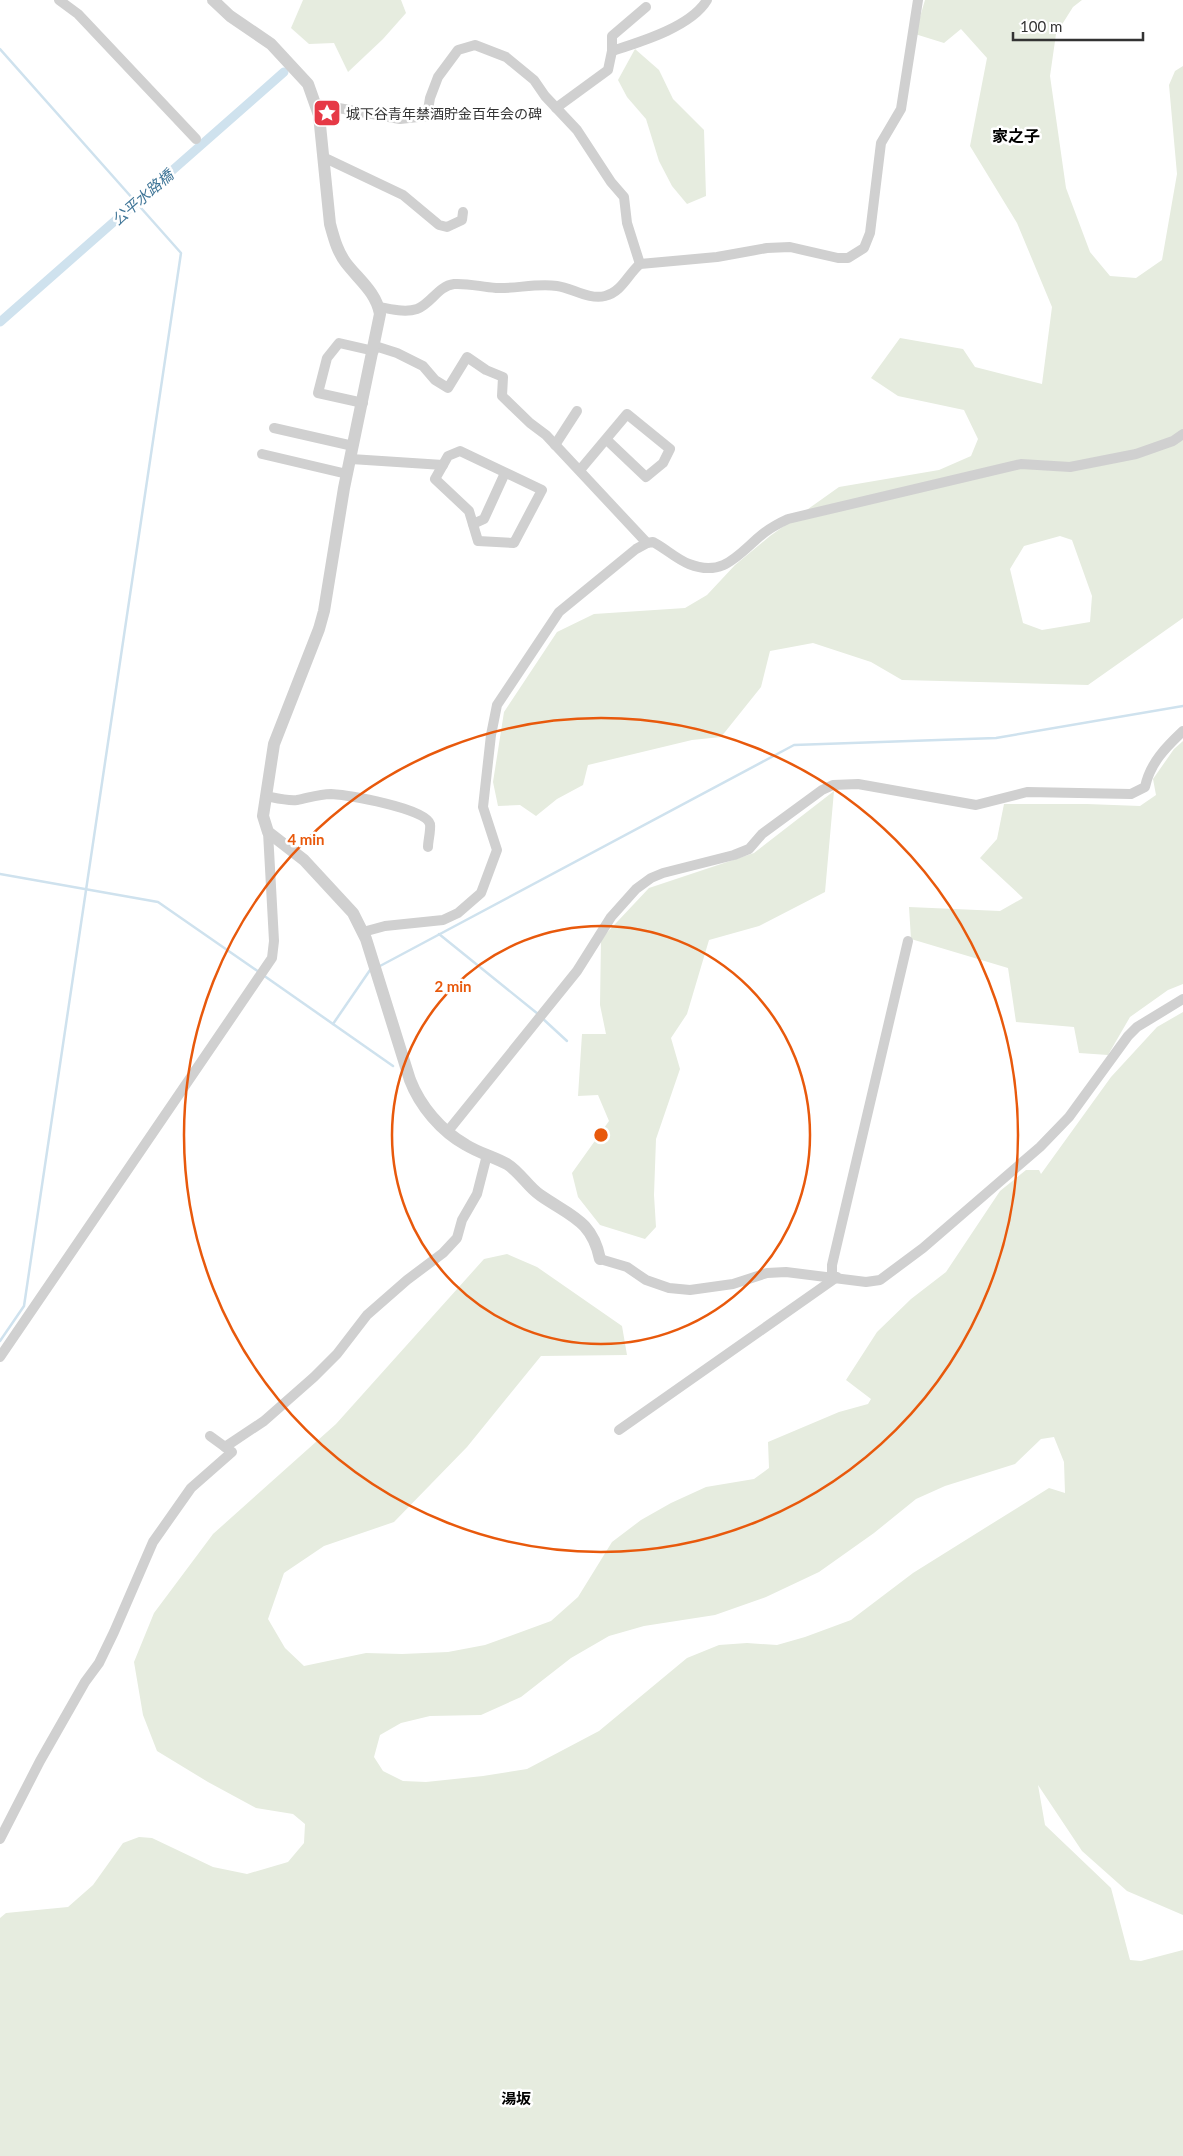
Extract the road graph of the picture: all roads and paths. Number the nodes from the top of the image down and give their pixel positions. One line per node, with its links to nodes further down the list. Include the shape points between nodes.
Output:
1 (59, 0): 9 (street, via 78,14)
2 (213, 0): 7 (street, via 271,44 308,84)
3 (707, 0): 6 (street, via 696,12 662,34)
4 (918, 0): 12 (street, via 901,109 881,143 870,233 864,248 848,258 790,247)
5 (646, 7): 6 (street, via 612,36)
6 (612, 51): 8 (street, via 608,70)
7 (316, 104): 8 (street, via 400,119 427,116 438,76 458,50 475,45 506,57 534,80); 10 (street)
8 (556, 108): 12 (street, via 584,138 624,197 627,223)
9 (196, 139)
10 (324, 157): 11 (street, via 403,195 439,225 456,224 462,220); 13 (street, via 334,241 346,263 374,295)
11 (463, 212)
12 (640, 264): 13 (street, via 618,290 604,296 548,285 495,288 452,284 417,309 407,311)
13 (379, 307): 14 (street, via 380,324)
14 (374, 348): 15 (street); 15 (street, via 339,343 327,358 318,393); 20 (street, via 397,353 423,366 435,380 448,388 467,358 503,377 502,396)
15 (363, 403): 21 (street)
16 (577, 411): 20 (street)
17 (274, 428): 21 (street)
18 (1183, 434): 29 (street, via 1173,441 1136,454 1070,467 1021,464 788,519 760,536 732,562 720,567 706,569 688,564 653,542)
19 (606, 439): 19 (street, via 627,414 670,449 662,463 646,477); 25 (street)
20 (555, 444): 25 (street)
21 (353, 446): 23 (street)
22 (262, 454): 27 (street)
23 (350, 459): 24 (street); 27 (street)
24 (443, 465): 26 (street, via 448,456 460,451); 28 (street, via 435,479 469,511)
25 (580, 470): 29 (street)
26 (505, 472): 28 (street, via 484,519); 28 (street, via 542,490 514,543 478,541)
27 (347, 474): 31 (street, via 324,611 274,744)
28 (473, 524)
29 (646, 543): 34 (street, via 559,612 497,705 483,807 498,850 480,893 458,914 444,920 385,926)
30 (1183, 731): 37 (street, via 1152,766 1145,787 1131,794 1027,792 976,805 858,784 833,785 762,834 749,849 651,878 611,917 577,971)
31 (266, 796): 32 (street, via 263,816); 33 (street, via 295,800 329,794 346,795 418,813 430,824)
32 (268, 832): 34 (street, via 304,860 354,913); 41 (street, via 274,940 272,958)
33 (428, 847)
34 (363, 932): 37 (street, via 416,1094 436,1121)
35 (908, 941): 40 (street, via 832,1266)
36 (1183, 999): 40 (street, via 1137,1027 1069,1117 1040,1147 903,1264 873,1282)
37 (448, 1131): 38 (street, via 464,1144)
38 (487, 1155): 39 (street, via 507,1164 538,1194 579,1221 596,1242); 44 (street, via 477,1194 462,1220 457,1238 367,1315 337,1354 314,1377 264,1421)
39 (600, 1259): 40 (street, via 627,1267 646,1280 669,1288 690,1290 786,1272)
40 (835, 1277): 42 (street)
41 (0, 1357)
42 (619, 1430)
43 (210, 1436): 44 (street)
44 (224, 1447): 45 (street, via 232,1452 191,1488 153,1542 103,1655 40,1761)
45 (0, 1839)

